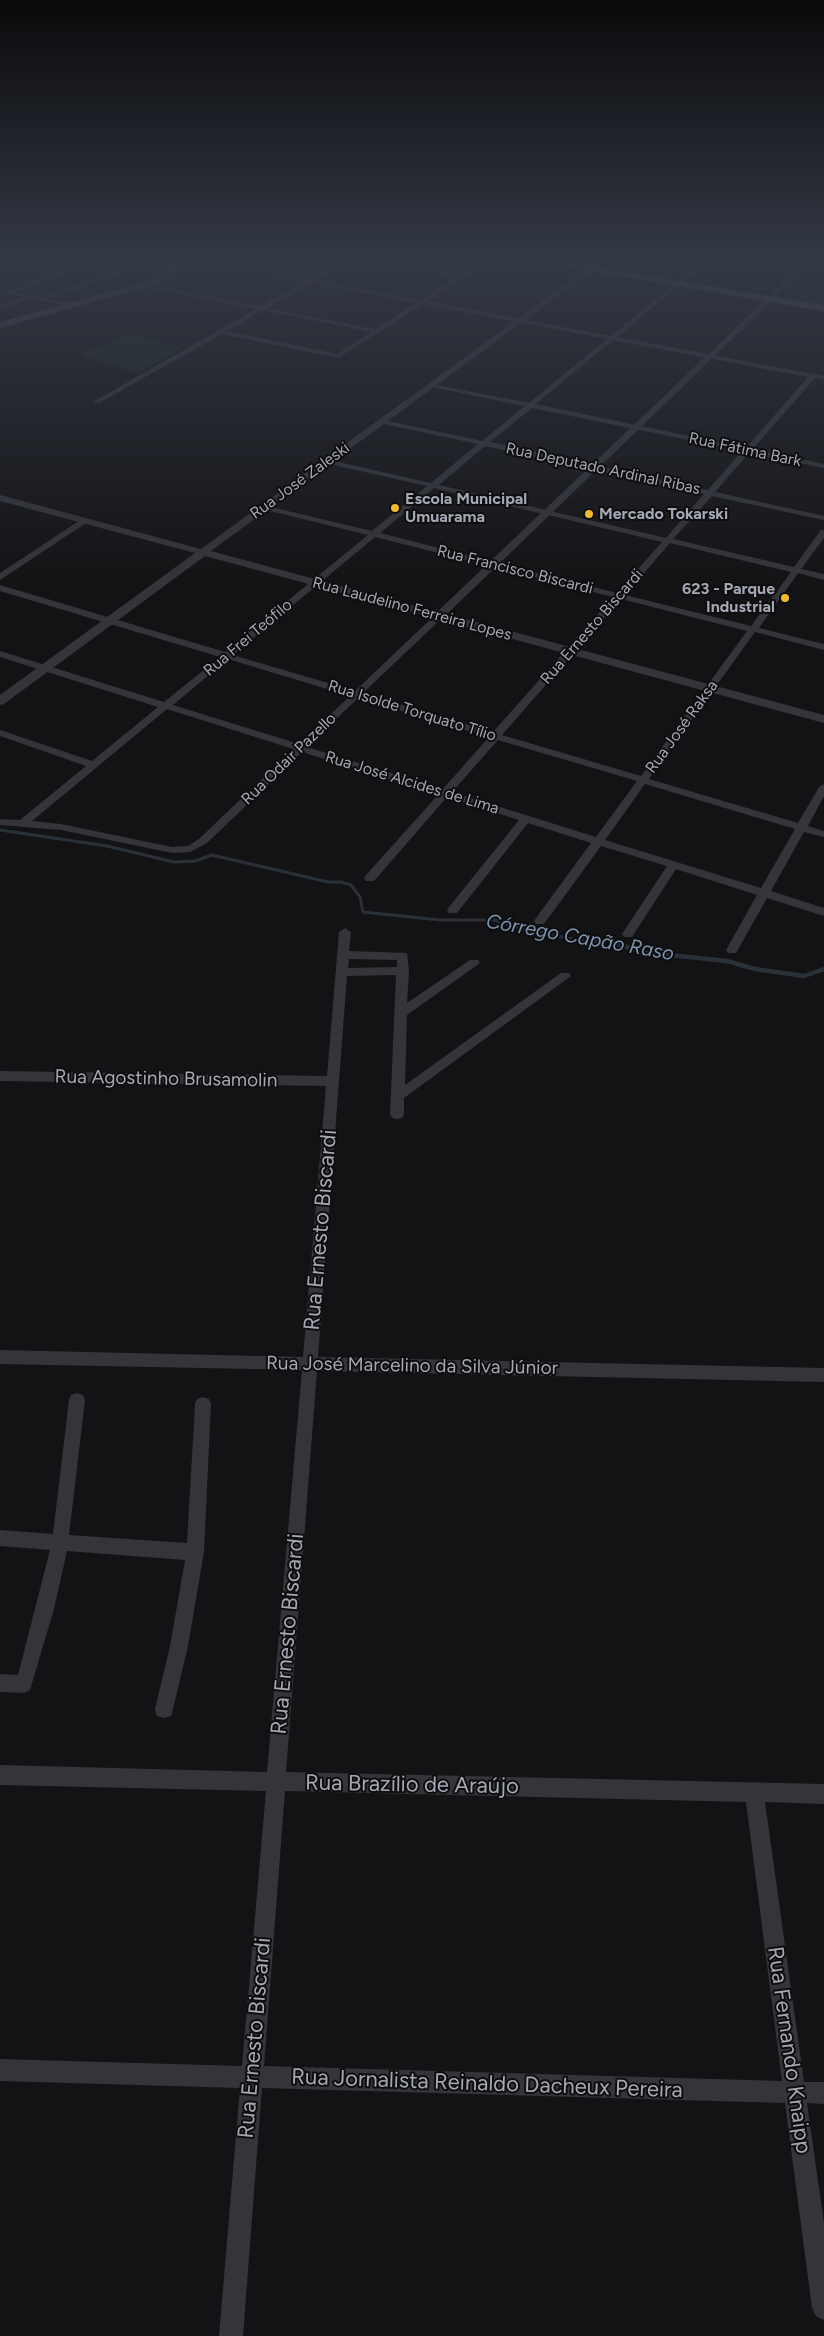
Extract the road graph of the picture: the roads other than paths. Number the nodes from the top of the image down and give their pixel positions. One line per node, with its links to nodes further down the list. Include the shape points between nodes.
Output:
1 (152, 371): 9 (street)
2 (451, 371): 8 (street, Rua José Zaleski)
3 (572, 371): 10 (street, Rua Frei Teófilo)
4 (696, 371): 12 (street, Rua Odair Pazello)
5 (786, 371): 6 (street)
6 (813, 376): 7 (street); 14 (street, Rua Ernesto Biscardi)
7 (824, 378)
8 (432, 385): 10 (street, Rua Fátima Bark); 11 (street, Rua José Zaleski)
9 (97, 402)
10 (530, 405): 12 (street, Rua Fátima Bark); 13 (street, Rua Frei Teófilo)
11 (382, 421): 13 (street, Rua Deputado Ardinal Ribas); 15 (street, Rua José Zaleski)
12 (636, 427): 14 (street, Rua Fátima Bark); 17 (street, Rua Odair Pazello)
13 (484, 443): 17 (street, Rua Deputado Ardinal Ribas); 18 (street, Rua Frei Teófilo)
14 (747, 450): 16 (street, Rua Fátima Bark); 19 (street, Rua Ernesto Biscardi)
15 (328, 461): 18 (street); 21 (street, Rua José Zaleski)
16 (824, 466)
17 (594, 468): 19 (street, Rua Deputado Ardinal Ribas); 22 (street, Rua Odair Pazello)
18 (433, 486): 22 (street); 26 (street, Rua Frei Teófilo)
19 (710, 493): 23 (street, Rua Deputado Ardinal Ribas); 27 (street, Rua Ernesto Biscardi)
20 (0, 498): 24 (street, Rua Laudelino Ferreira Lopes)
21 (265, 507): 26 (street, Rua Francisco Biscardi); 28 (street, Rua José Zaleski)
22 (548, 512): 27 (street); 29 (street, Rua Odair Pazello)
23 (824, 518)
24 (85, 521): 28 (street, Rua Laudelino Ferreira Lopes); 31 (street)
25 (824, 532): 30 (street, Rua José Raksa)
26 (374, 534): 29 (street, Rua Francisco Biscardi); 33 (street, Rua Frei Teófilo)
27 (668, 540): 30 (street); 35 (street, Rua Ernesto Biscardi)
28 (203, 553): 33 (street, Rua Laudelino Ferreira Lopes); 37 (street, Rua José Zaleski)
29 (493, 564): 35 (street, Rua Francisco Biscardi); 36 (street, Rua Odair Pazello)
30 (796, 570): 32 (street); 38 (street, Rua José Raksa)
31 (0, 577)
32 (824, 577)
33 (315, 583): 36 (street, Rua Laudelino Ferreira Lopes); 42 (street, Rua Frei Teófilo)
34 (0, 588): 37 (street, Rua Isolde Torquato Tílio)
35 (619, 596): 38 (street, Rua Francisco Biscardi); 40 (street, Rua Ernesto Biscardi)
36 (439, 616): 40 (street, Rua Laudelino Ferreira Lopes); 45 (street, Rua Odair Pazello)
37 (109, 621): 42 (street, Rua Isolde Torquato Tílio); 43 (street, Rua José Zaleski)
38 (753, 630): 39 (street, Rua Francisco Biscardi); 44 (street, Rua José Raksa)
39 (824, 647)
40 (570, 651): 44 (street, Rua Laudelino Ferreira Lopes); 50 (street, Rua Ernesto Biscardi)
41 (0, 654): 43 (street, Rua José Alcides de Lima)
42 (226, 656): 45 (street, Rua Isolde Torquato Tílio); 47 (street, Rua Frei Teófilo)
43 (45, 668): 46 (street, Rua José Zaleski); 47 (street, Rua José Alcides de Lima)
44 (710, 689): 48 (street, Rua Laudelino Ferreira Lopes); 53 (street, Rua José Raksa)
45 (357, 695): 50 (street, Rua Isolde Torquato Tílio); 51 (street, Rua Odair Pazello)
46 (0, 701)
47 (166, 706): 51 (street, Rua José Alcides de Lima); 52 (street, Rua Frei Teófilo)
48 (824, 719)
49 (0, 733): 52 (street)
50 (496, 736): 53 (street, Rua Isolde Torquato Tílio); 55 (street, Rua Ernesto Biscardi)
51 (301, 748): 55 (street, Rua José Alcides de Lima); 58 (street, Rua Odair Pazello, via 203,841 190,849 61,827)
52 (94, 765): 58 (street, Rua Frei Teófilo)
53 (643, 780): 59 (street, Rua Isolde Torquato Tílio); 61 (street, Rua José Raksa)
54 (824, 787): 59 (street)
55 (445, 794): 56 (street, Rua José Alcides de Lima); 63 (street, Rua Ernesto Biscardi)
56 (526, 819): 61 (street, Rua José Alcides de Lima); 65 (street)
57 (0, 822): 58 (street)
58 (22, 824)
59 (801, 827): 60 (street, Rua Isolde Torquato Tílio); 64 (street)
60 (824, 834)
61 (599, 842): 62 (street, Rua José Alcides de Lima); 67 (street, Rua José Raksa)
62 (673, 865): 64 (street, Rua José Alcides de Lima); 69 (street)
63 (370, 878)
64 (764, 893): 66 (street, Rua José Alcides de Lima); 70 (street)
65 (453, 910)
66 (824, 912)
67 (540, 921)
68 (345, 932): 71 (street, Rua Ernesto Biscardi)
69 (628, 934)
70 (732, 950)
71 (343, 955): 73 (street, via 403,956); 74 (street, Rua Ernesto Biscardi)
72 (474, 964): 76 (street)
73 (403, 971): 74 (street); 76 (street)
74 (342, 972): 78 (street, Rua Ernesto Biscardi)
75 (565, 976): 79 (street)
76 (401, 1013): 79 (street)
77 (0, 1076): 78 (street, Rua Agostinho Brusamolin)
78 (333, 1081): 82 (street, Rua Ernesto Biscardi)
79 (398, 1096): 80 (street)
80 (397, 1114)
81 (0, 1357): 82 (street, Rua José Marcelino da Silva Júnior)
82 (310, 1363): 83 (street, Rua José Marcelino da Silva Júnior); 92 (street, Rua Ernesto Biscardi)
83 (824, 1375)
84 (77, 1400): 87 (street)
85 (203, 1404): 88 (street)
86 (0, 1538): 87 (street)
87 (60, 1543): 88 (street); 89 (street, via 24,1684)
88 (195, 1552): 90 (street, via 179,1646)
89 (0, 1683)
90 (164, 1709)
91 (0, 1775): 92 (street, Rua Brazílio de Araújo)
92 (276, 1782): 93 (street, Rua Brazílio de Araújo); 96 (street, Rua Ernesto Biscardi)
93 (754, 1792): 94 (street, Rua Brazílio de Araújo); 97 (street, Rua Fernando Knaipp)
94 (824, 1794)
95 (0, 2070): 96 (street, Rua Jornalista Reinaldo Dacheux Pereira)
96 (252, 2077): 97 (street, Rua Jornalista Reinaldo Dacheux Pereira); 100 (street, Rua Ernesto Biscardi)
97 (794, 2092): 98 (street, Rua Jornalista Reinaldo Dacheux Pereira); 99 (street, Rua Fernando Knaipp)
98 (824, 2093)
99 (824, 2308)
100 (231, 2336)

